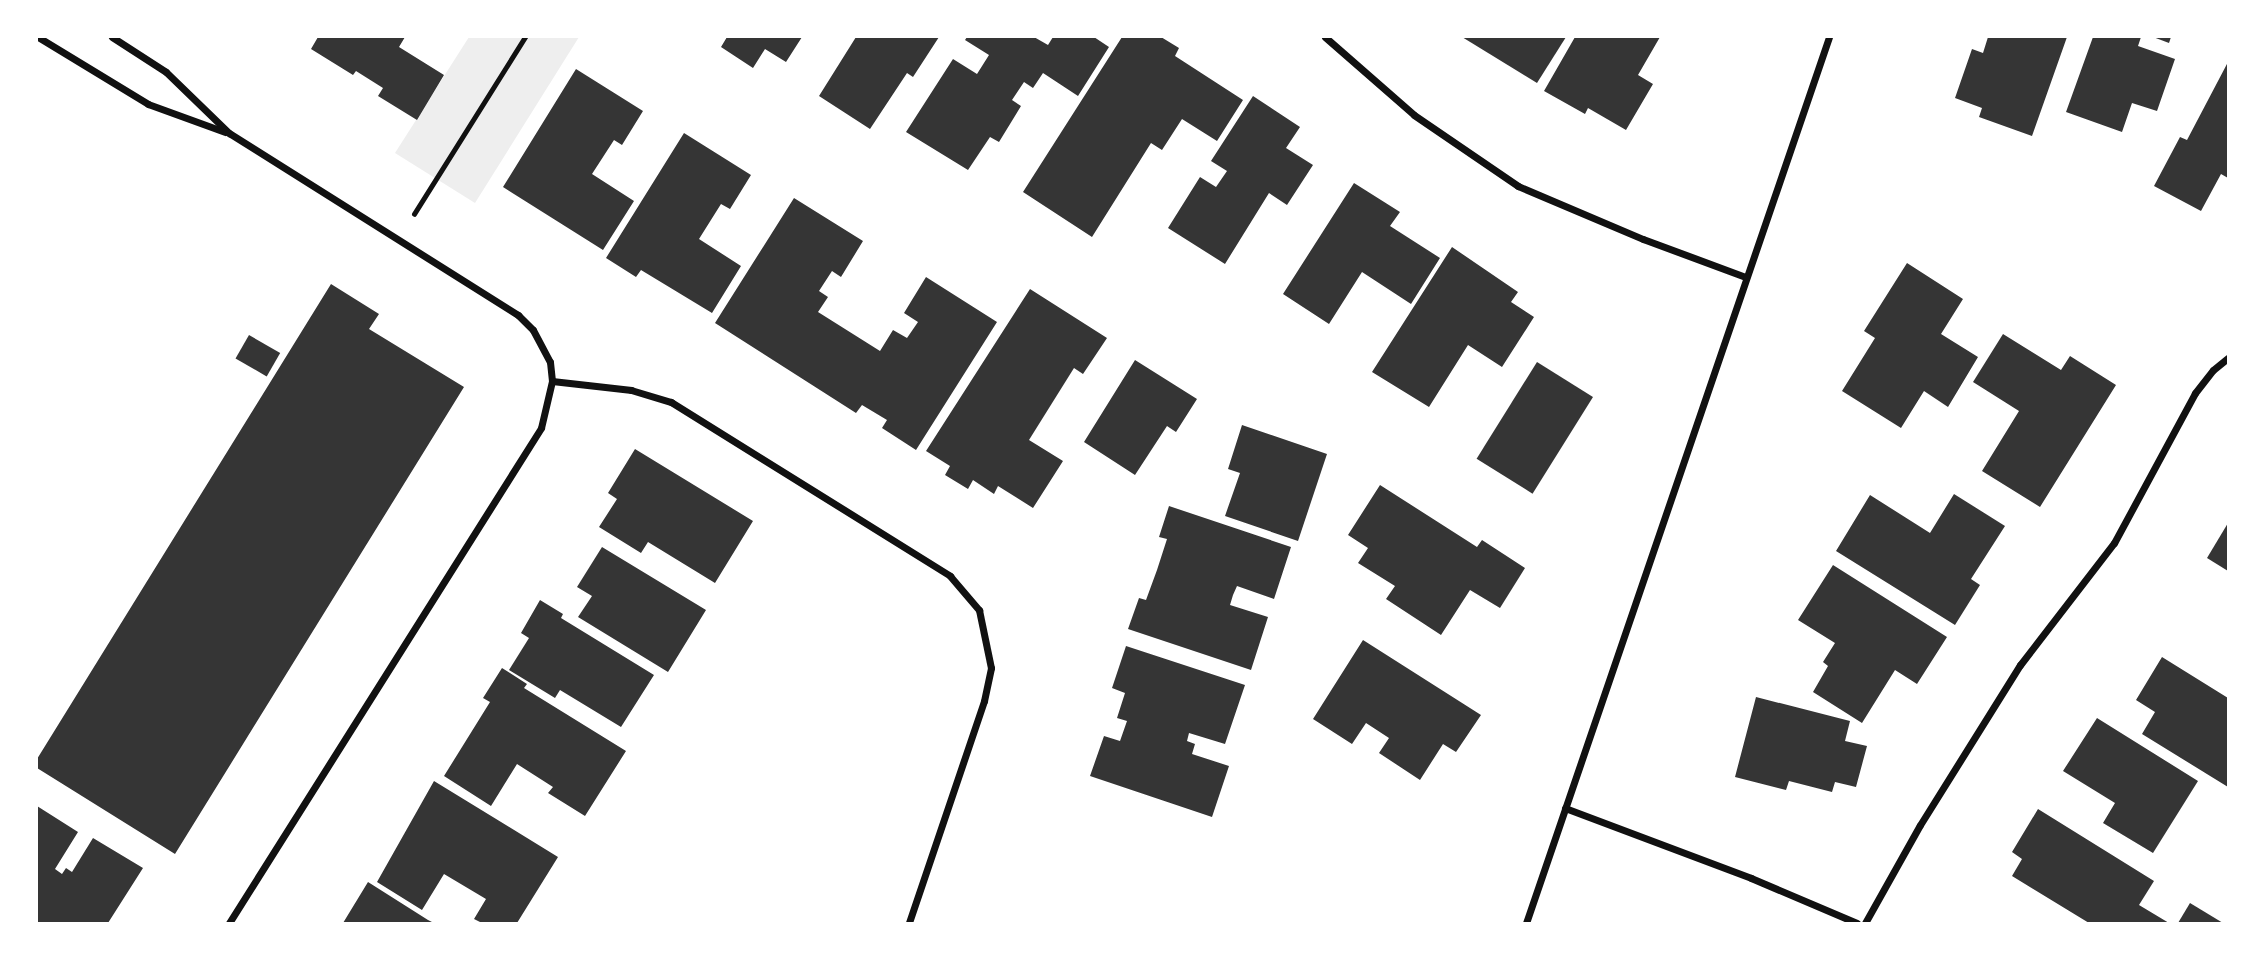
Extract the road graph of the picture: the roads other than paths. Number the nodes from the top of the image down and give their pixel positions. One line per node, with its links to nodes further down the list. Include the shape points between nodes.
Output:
1 (38, 37): 5 (street, via 148,104)
2 (112, 37): 5 (street, via 166,72)
3 (1325, 37): 6 (street, via 1414,115 1518,186)
4 (1829, 37): 6 (street)
5 (229, 133): 8 (street, via 518,316 541,342)
6 (1746, 277): 9 (street)
7 (2228, 358): 14 (street, via 2195,393 2114,543 2020,665)
8 (552, 381): 10 (street, via 541,428); 11 (street, via 631,390 671,402 950,576 979,610 991,668 984,701)
9 (1565, 808): 12 (street); 13 (street)
10 (229, 923)
11 (909, 923)
12 (1527, 923)
13 (1857, 923)
14 (1865, 923)

